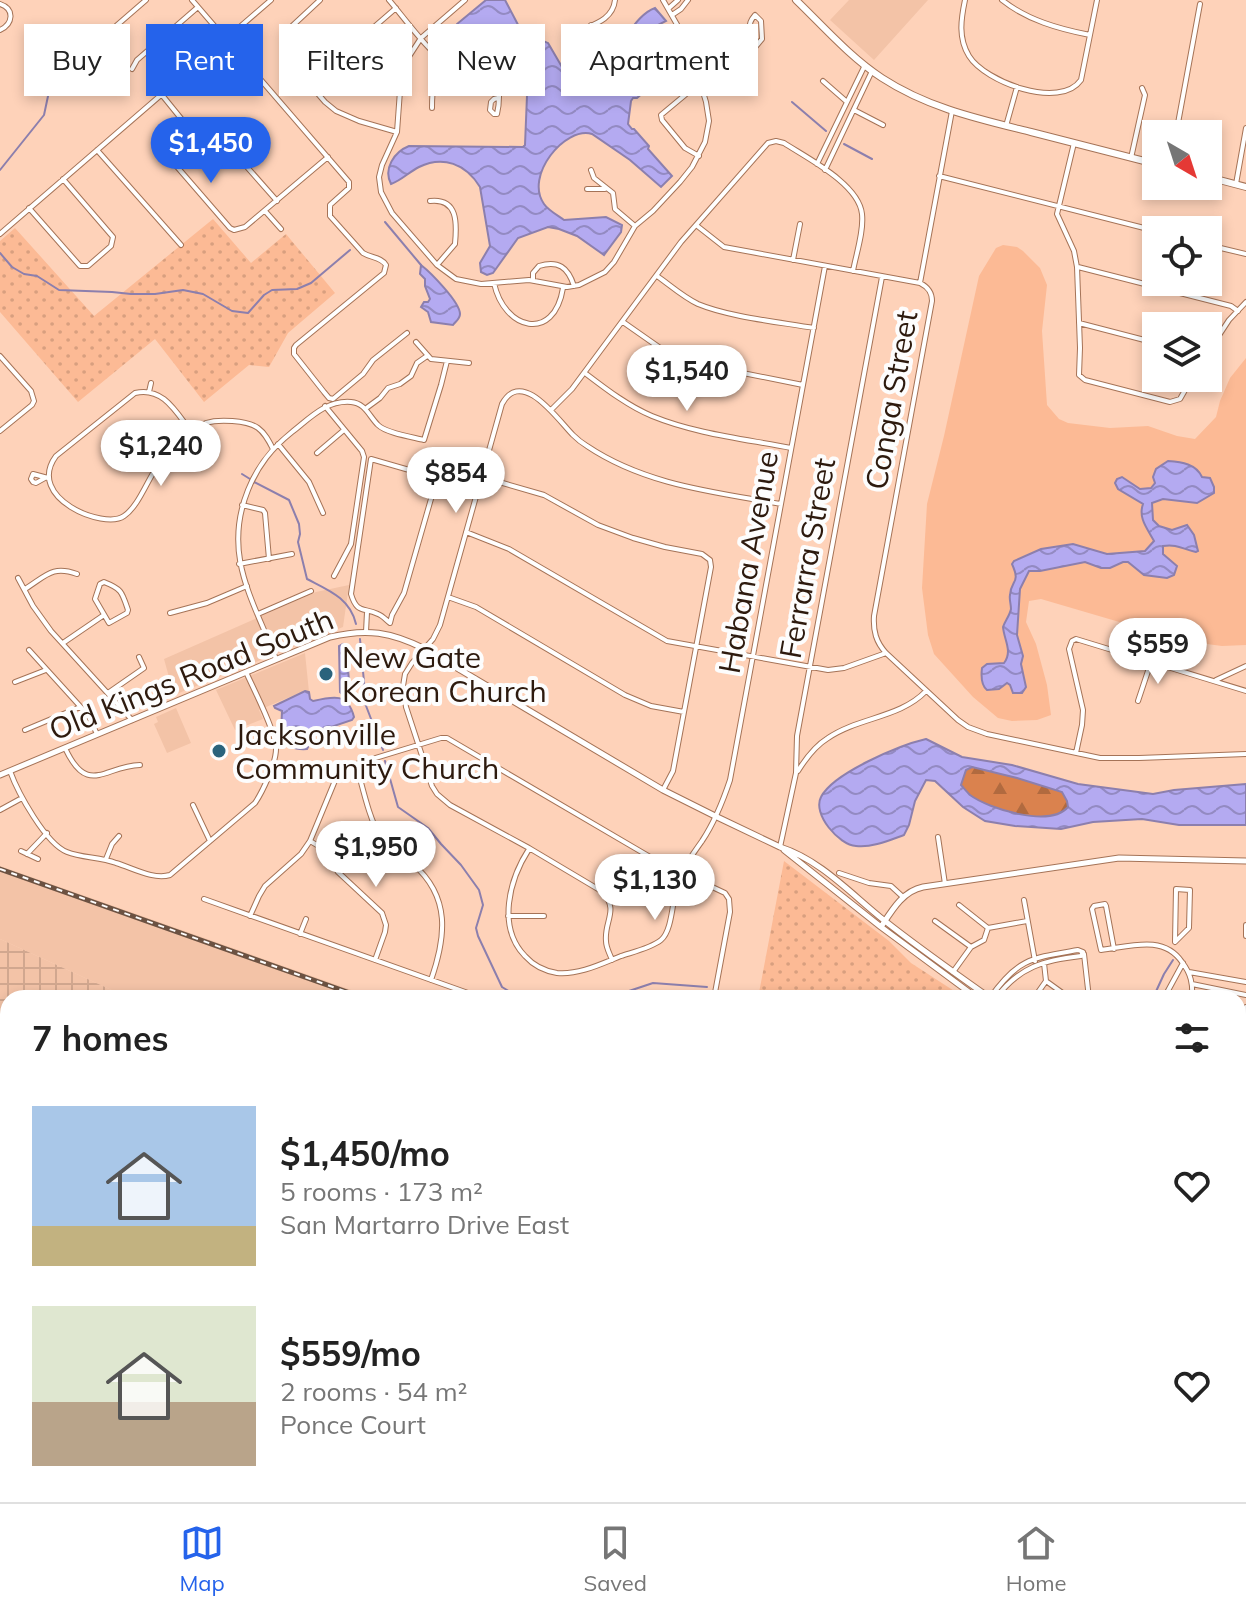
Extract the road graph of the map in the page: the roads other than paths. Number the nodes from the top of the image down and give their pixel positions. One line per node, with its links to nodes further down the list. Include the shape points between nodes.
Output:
1 (146, 0): 21 (street)
2 (192, 0): 17 (street)
3 (271, 0): 23 (street)
4 (320, 0): 56 (street, via 290,28 284,46 289,60 336,111)
5 (389, 0): 18 (street)
6 (465, 0): 31 (street)
7 (615, 0): 25 (street, via 609,15)
8 (663, 0): 19 (street)
9 (678, 0): 19 (street)
10 (688, 0): 20 (street)
11 (796, 0): 35 (main road)
12 (965, 0): 40 (street, via 962,32 970,57 981,70)
13 (1002, 0): 30 (street, via 1045,24)
14 (1097, 0): 30 (street)
15 (0, 4): 29 (street, via 10,10 11,18)
16 (1200, 4): 51 (street)
17 (198, 7): 22 (street); 36 (street)
18 (396, 8): 24 (street); 31 (street)
19 (669, 8): 20 (street)
20 (672, 15): 26 (street)
21 (118, 24)
22 (213, 24)
23 (243, 24)
24 (378, 24)
25 (593, 24)
26 (676, 24)
27 (748, 24): 32 (street, via 755,15 761,21)
28 (591, 25): 28 (street, via 577,34 583,46 596,40)
29 (0, 30)
30 (1090, 35): 40 (street, via 1081,80 1074,88 1048,92)
31 (421, 38): 34 (street); 56 (street, via 401,77)
32 (760, 42): 33 (street)
33 (758, 44)
34 (428, 45)
35 (865, 65): 37 (main road); 47 (street)
36 (132, 69)
37 (872, 71): 49 (street); 50 (main road)
38 (823, 81): 47 (street)
39 (263, 82): 60 (street)
40 (1017, 87): 53 (street)
41 (1142, 88): 61 (street, via 1145,95)
42 (161, 96): 58 (street)
43 (163, 96): 55 (street)
44 (432, 96): 48 (street)
45 (684, 96): 59 (street, via 661,115 662,120 685,148)
46 (704, 96): 59 (street, via 709,121)
47 (847, 102): 63 (street)
48 (432, 108)
49 (854, 110): 52 (street); 65 (street)
50 (952, 111): 53 (main road); 66 (street, Conga Street)
51 (1179, 120)
52 (883, 125)
53 (1006, 126): 57 (main road)
54 (1246, 128): 69 (street)
55 (192, 132): 73 (street, via 210,125); 77 (street, via 170,156 230,228 245,227)
56 (397, 132): 88 (street, via 382,165 381,192 385,204)
57 (1074, 143): 61 (main road); 75 (street)
58 (97, 150): 67 (street); 84 (street)
59 (699, 156): 80 (street)
60 (328, 157): 73 (street); 104 (street, via 350,185 330,205 330,216 363,253 382,259 386,269 294,348 294,354 333,399)
61 (1131, 158): 62 (main road)
62 (1142, 161)
63 (816, 164): 65 (street); 79 (street, via 784,143 764,146)
64 (591, 170): 72 (street)
65 (825, 170): 91 (street, via 851,190 861,208)
66 (939, 176): 75 (street); 96 (street, Conga Street)
67 (63, 179): 76 (street); 76 (street, via 111,234 111,246 80,266)
68 (1222, 180): 69 (main road)
69 (1236, 184): 70 (main road)
70 (1246, 187)
71 (587, 189): 72 (street)
72 (608, 189): 80 (street, via 615,209)
73 (277, 201): 77 (street)
74 (430, 201): 88 (street, via 444,201 454,216 455,244)
75 (1058, 207): 81 (street); 90 (street)
76 (29, 208): 83 (street)
77 (265, 211): 82 (street)
78 (800, 224): 87 (street)
79 (696, 225): 87 (street, via 724,247); 92 (street)
80 (635, 226): 98 (street, via 605,272)
81 (1142, 228)
82 (281, 229)
83 (0, 234)
84 (181, 245)
85 (1222, 248): 86 (street)
86 (1246, 254)
87 (793, 260): 89 (street)
88 (437, 265): 95 (street, via 468,283)
89 (825, 266): 91 (street); 103 (street, Habana Avenue)
90 (1077, 267): 100 (street); 102 (street)
91 (853, 271): 93 (street)
92 (657, 276): 101 (street); 103 (street, via 715,310)
93 (882, 277): 96 (street); 159 (street, Ferrarra Street)
94 (533, 280): 95 (street); 97 (street); 98 (street, via 539,266 551,265 566,269)
95 (494, 283): 97 (street, via 508,313 532,325 544,322 557,307)
96 (920, 283): 153 (street, Conga Street, via 932,301 873,622)
97 (563, 286): 98 (street)
98 (574, 286)
99 (1246, 302): 100 (street)
100 (1238, 311): 105 (street)
101 (622, 322): 112 (street); 114 (street, via 693,363)
102 (1079, 323): 106 (street); 116 (street, via 1081,378 1170,402)
103 (814, 328): 114 (street, Habana Avenue)
104 (407, 333)
105 (1222, 333)
106 (1142, 339)
107 (416, 342): 109 (street)
108 (0, 356): 121 (street, via 34,401)
109 (427, 356): 110 (street); 118 (street, via 411,376)
110 (447, 361): 111 (street); 118 (street, via 424,440 380,428)
111 (469, 363)
112 (585, 373): 119 (street); 124 (street, via 627,403 667,422)
113 (151, 383): 115 (street)
114 (803, 385): 124 (street, Habana Avenue)
115 (149, 392): 122 (street, via 165,398); 122 (street, via 130,396 58,454 46,478 54,494 76,510 118,519 128,513 163,459)
116 (1184, 392)
117 (325, 406): 118 (street, via 349,402); 120 (street); 123 (street)
118 (365, 409)
119 (551, 410): 127 (street, via 532,395 506,397); 128 (street, via 579,440 625,467 677,485)
120 (344, 430): 126 (street); 136 (street, via 364,461 351,544)
121 (0, 431)
122 (193, 434): 125 (street, via 214,421 252,425)
123 (278, 444): 125 (street); 130 (street, via 309,482)
124 (791, 448): 128 (street, Habana Avenue)
125 (273, 449): 129 (street)
126 (317, 453)
127 (482, 477): 131 (street); 150 (street, via 544,495 633,538 708,558 711,567)
128 (781, 504): 155 (street, Habana Avenue)
129 (242, 505): 133 (street, via 265,513); 134 (street)
130 (323, 513)
131 (466, 532): 141 (street); 150 (street, via 509,549 660,638)
132 (292, 554): 133 (street)
133 (269, 559): 134 (street)
134 (239, 564): 138 (street)
135 (77, 574): 139 (street, via 55,571)
136 (334, 576)
137 (18, 578): 139 (street)
138 (247, 586): 143 (street); 144 (street)
139 (25, 589): 149 (street)
140 (311, 591): 144 (street)
141 (448, 597): 151 (street, via 437,633); 169 (street, via 476,607 625,695)
142 (367, 612): 146 (street); 146 (street, via 351,594 371,459 437,478 404,593); 147 (street)
143 (170, 613)
144 (258, 614): 156 (street)
145 (104, 615): 145 (street, via 109,623 127,613 122,591 104,582 95,595); 149 (street)
146 (390, 623): 148 (street)
147 (366, 632): 148 (street, Old Kings Road South); 156 (street, Old Kings Road South, via 330,637)
148 (388, 634): 151 (street, Old Kings Road South)
149 (62, 644): 166 (street)
150 (696, 646): 155 (street); 169 (street)
151 (425, 649): 173 (street, via 405,674 403,686); 182 (street, Old Kings Road South)
152 (29, 650): 160 (street)
153 (886, 653): 159 (street, via 836,670); 164 (street)
154 (139, 657): 166 (street, via 144,668)
155 (753, 657): 159 (street); 186 (street, Habana Avenue, via 730,780)
156 (276, 659): 161 (street, Old Kings Road South)
157 (1151, 662): 162 (street); 167 (street); 175 (street, via 1072,641 1069,649 1083,710)
158 (1246, 666): 162 (street)
159 (809, 668): 180 (street, Ferrarra Street)
160 (46, 670): 163 (street); 168 (street)
161 (246, 672): 170 (street, Old Kings Road South); 190 (street, via 273,734 276,756 255,803)
162 (1214, 681): 165 (street)
163 (15, 682)
164 (926, 691): 175 (street, via 975,730); 180 (street, via 907,707 832,735)
165 (1246, 691)
166 (108, 693): 170 (street)
167 (1138, 701)
168 (80, 707): 171 (street); 172 (street)
169 (684, 712): 182 (street, via 673,771)
170 (132, 720): 172 (street, Old Kings Road South)
171 (25, 730)
172 (97, 734): 174 (street, Old Kings Road South)
173 (418, 745): 177 (street); 193 (street, via 428,778 443,800); 197 (street, via 452,740)
174 (65, 748): 178 (street, via 74,766 91,776); 179 (street, Old Kings Road South)
175 (1076, 754): 176 (street, via 1122,759)
176 (1246, 754)
177 (356, 763): 191 (street, via 337,773); 226 (street, via 378,832 421,872 440,906 442,946)
178 (140, 765)
179 (10, 771): 181 (street, Old Kings Road South); 183 (street)
180 (796, 773): 192 (street, Ferrarra Street)
181 (0, 775)
182 (663, 790): 186 (street, Old Kings Road South)
183 (22, 798): 185 (street); 187 (street)
184 (193, 805): 190 (street)
185 (0, 810)
186 (715, 816): 192 (street, Old Kings Road South); 197 (street, Habana Avenue)
187 (47, 833): 194 (street, via 24,852); 195 (street, via 64,851)
188 (119, 836): 195 (street)
189 (938, 837): 199 (street)
190 (210, 841): 195 (street, via 164,877)
191 (310, 841): 204 (street, via 265,886); 220 (street, via 327,851 338,872 382,913 385,932)
192 (780, 847): 210 (street, Old Kings Road South, via 826,872)
193 (529, 848): 205 (street, via 517,870); 221 (street, via 606,896 611,908 605,939)
194 (38, 859)
195 (106, 859)
196 (1246, 861): 199 (street, via 1119,858)
197 (682, 872): 221 (street, Habana Avenue, via 664,937); 231 (street, via 729,899)
198 (839, 873): 200 (street, via 891,886)
199 (945, 884): 200 (street, via 915,888)
200 (903, 897): 210 (street)
201 (204, 899): 204 (street)
202 (1024, 900): 209 (street)
203 (959, 905): 212 (street)
204 (250, 916): 213 (street)
205 (508, 916): 206 (street); 221 (street, via 519,950 545,970 574,973)
206 (544, 916)
207 (306, 919): 213 (street)
208 (935, 921): 216 (street)
209 (1027, 921): 212 (street); 222 (street)
210 (883, 924): 225 (street, Old Kings Road South)
211 (1246, 925): 214 (street)
212 (988, 928): 216 (street, via 984,940)
213 (300, 934): 220 (street)
214 (1246, 936)
215 (1175, 942): 215 (street, via 1176,889 1190,890 1189,928); 218 (street)
216 (971, 947): 225 (street)
217 (1114, 949): 217 (street, via 1106,906 1094,906 1101,950); 218 (street, via 1149,944)
218 (1174, 952): 223 (street)
219 (1044, 959): 222 (street); 227 (street); 237 (street, via 1081,950)
220 (375, 960): 226 (street)
221 (612, 960)
222 (1035, 962): 234 (street, via 1011,972)
223 (1183, 963): 224 (street); 238 (street)
224 (1188, 972): 228 (street); 229 (street)
225 (951, 974): 232 (street); 233 (street)
226 (431, 980): 230 (street)
227 (1046, 981): 235 (street); 236 (street)
228 (1246, 982)
229 (1192, 984): 239 (street); 240 (street)
230 (459, 990)
231 (715, 990)
232 (968, 990)
233 (978, 990)
234 (998, 990)
235 (1040, 990)
236 (1058, 990)
237 (1088, 990)
238 (1168, 990)
239 (1192, 990)
240 (1221, 990)

